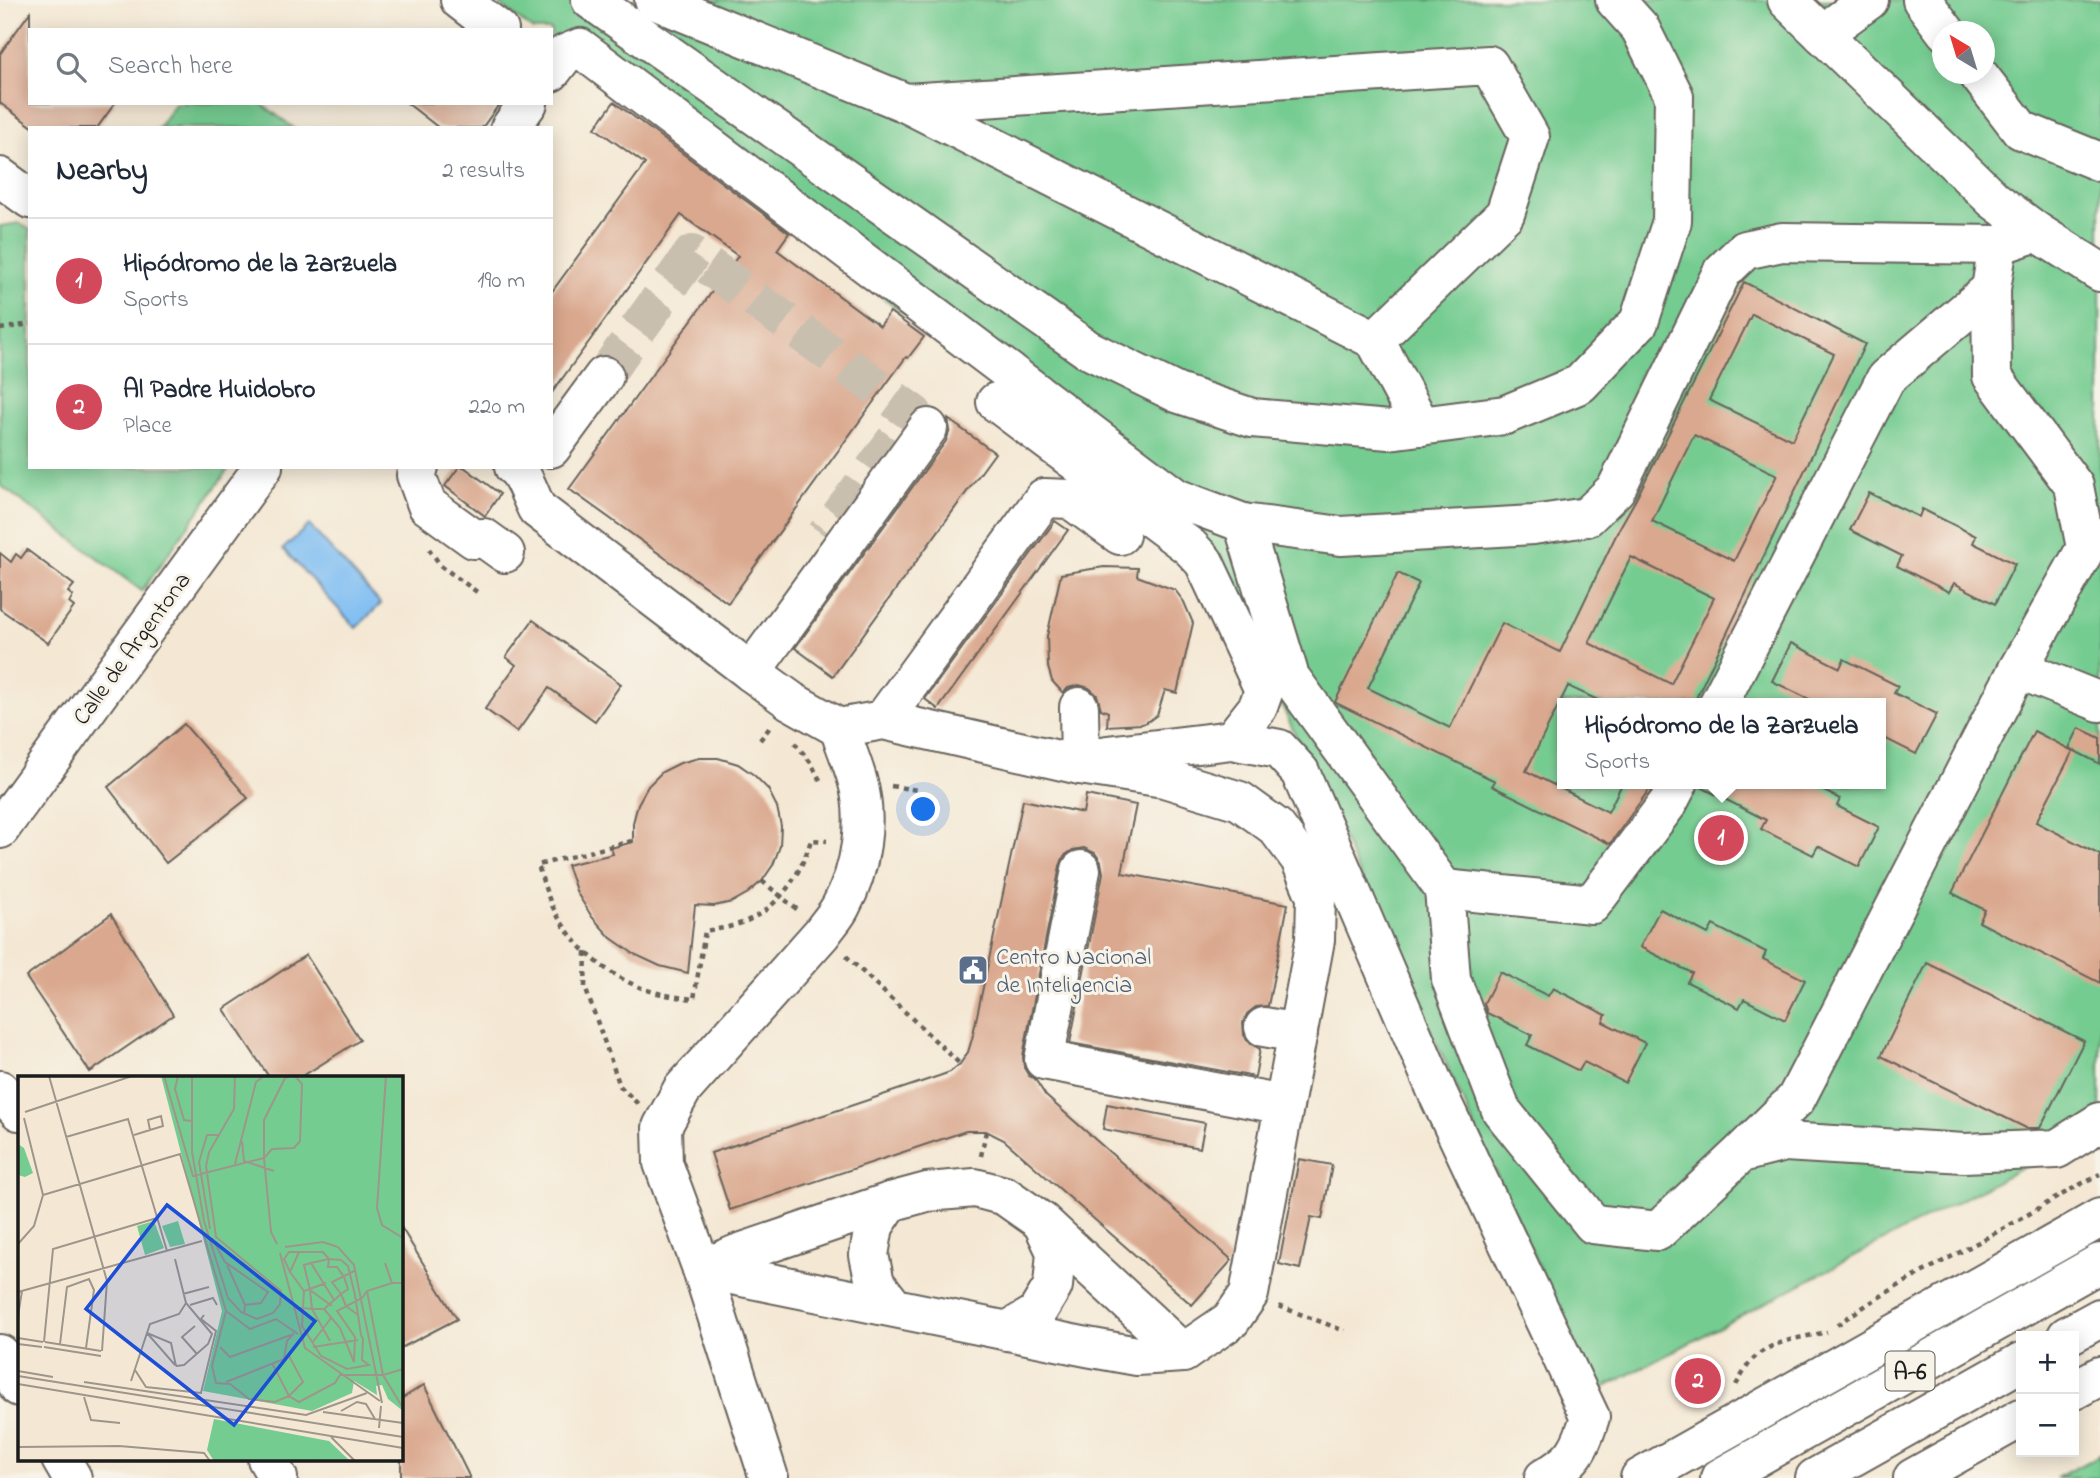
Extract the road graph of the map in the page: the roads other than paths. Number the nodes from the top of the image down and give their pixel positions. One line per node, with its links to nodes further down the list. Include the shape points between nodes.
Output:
1 (460, 0): 9 (main road)
2 (591, 0): 26 (main road, via 1087,349 1177,393 1252,418 1389,430)
3 (654, 0): 13 (main road)
4 (1615, 0): 26 (main road, via 1640,28 1674,96 1672,221 1639,322 1580,384 1505,415)
5 (1787, 0): 10 (main road)
6 (1869, 0): 10 (main road)
7 (1922, 0): 8 (main road)
8 (1938, 21)
9 (496, 28)
10 (1822, 34): 19 (main road, via 1994,200)
11 (553, 69): 33 (main road, via 565,54 580,48 1176,498)
12 (1986, 84): 16 (main road, via 2021,130)
13 (906, 103): 23 (main road); 23 (main road, via 1489,65 1530,137 1505,214)
14 (527, 105): 15 (main road)
15 (511, 126)
16 (2100, 162)
17 (0, 177): 18 (main road)
18 (28, 198)
19 (2037, 232): 20 (main road); 21 (main road)
20 (1998, 245): 22 (main road); 33 (main road, via 1782,242 1745,250 1722,272 1616,489 1587,517 1533,525 1341,536)
21 (2100, 272)
22 (1991, 289): 34 (main road, via 1992,376 2074,486); 39 (main road, via 1886,378)
23 (1375, 340): 26 (main road)
24 (604, 376): 28 (main road)
25 (996, 402): 44 (main road, via 1204,562 1264,690 1258,707)
26 (1421, 426)
27 (928, 428): 37 (main road)
28 (553, 445)
29 (262, 469): 47 (main road, Calle de Argentona)
30 (489, 469): 32 (main road, via 517,489)
31 (421, 481): 32 (main road, via 482,528 494,554)
32 (528, 482): 37 (main road)
33 (1243, 523): 49 (main road, via 1290,677)
34 (2093, 532): 38 (main road)
35 (1120, 535): 42 (main road, via 1070,499 1044,498)
36 (825, 536): 37 (main road)
37 (743, 667): 43 (main road)
38 (2018, 669): 40 (main road); 54 (main road, via 1797,1099)
39 (1722, 698)
40 (2100, 702)
41 (1079, 707): 45 (main road)
42 (883, 720): 43 (main road); 45 (main road)
43 (839, 727): 59 (main road, via 858,781 862,816 853,880 841,908 812,923 682,1090 662,1127 663,1163)
44 (1232, 740): 45 (main road, via 1107,755); 76 (main road, via 1279,749 1300,772 1438,1094 1590,1417 1581,1444 1563,1468)
45 (1080, 765): 51 (main road, via 1164,778 1240,801 1276,827 1300,859 1315,897 1315,940 1281,1030)
46 (1675, 789): 49 (main road, via 1592,904)
47 (0, 829)
48 (1080, 870): 51 (main road, via 1044,1060)
49 (1444, 889): 54 (main road, via 1451,979 1502,1110 1593,1224 1658,1231)
50 (0, 1090): 52 (main road)
51 (1284, 1105): 64 (main road, via 1249,1294 1231,1320)
52 (18, 1110)
53 (2100, 1122): 54 (main road, via 2057,1149 1964,1153 1785,1142)
54 (1741, 1153)
55 (890, 1202): 57 (main road, via 927,1192 975,1188 1005,1196); 59 (main road); 60 (main road, via 874,1226 869,1255 875,1283)
56 (2100, 1218): 77 (main road)
57 (1042, 1222): 62 (main road, via 1056,1252 1053,1286 1036,1314); 64 (main road)
58 (2100, 1263): 78 (main road, A-6)
59 (702, 1269): 60 (main road); 75 (main road)
60 (893, 1306): 62 (main road)
61 (2100, 1318): 63 (main road)
62 (1007, 1331): 64 (main road, via 1137,1356)
63 (2076, 1331)
64 (1183, 1353)
65 (0, 1354): 68 (main road)
66 (2016, 1365): 79 (main road)
67 (2100, 1376): 69 (main road)
68 (18, 1385)
69 (2079, 1387)
70 (2016, 1421): 80 (main road)
71 (62, 1460): 73 (main road)
72 (268, 1460): 74 (main road)
73 (72, 1478)
74 (278, 1478)
75 (769, 1478)
76 (1544, 1478)
77 (1640, 1478)
78 (1720, 1478)
79 (1815, 1478)
80 (1913, 1478)

